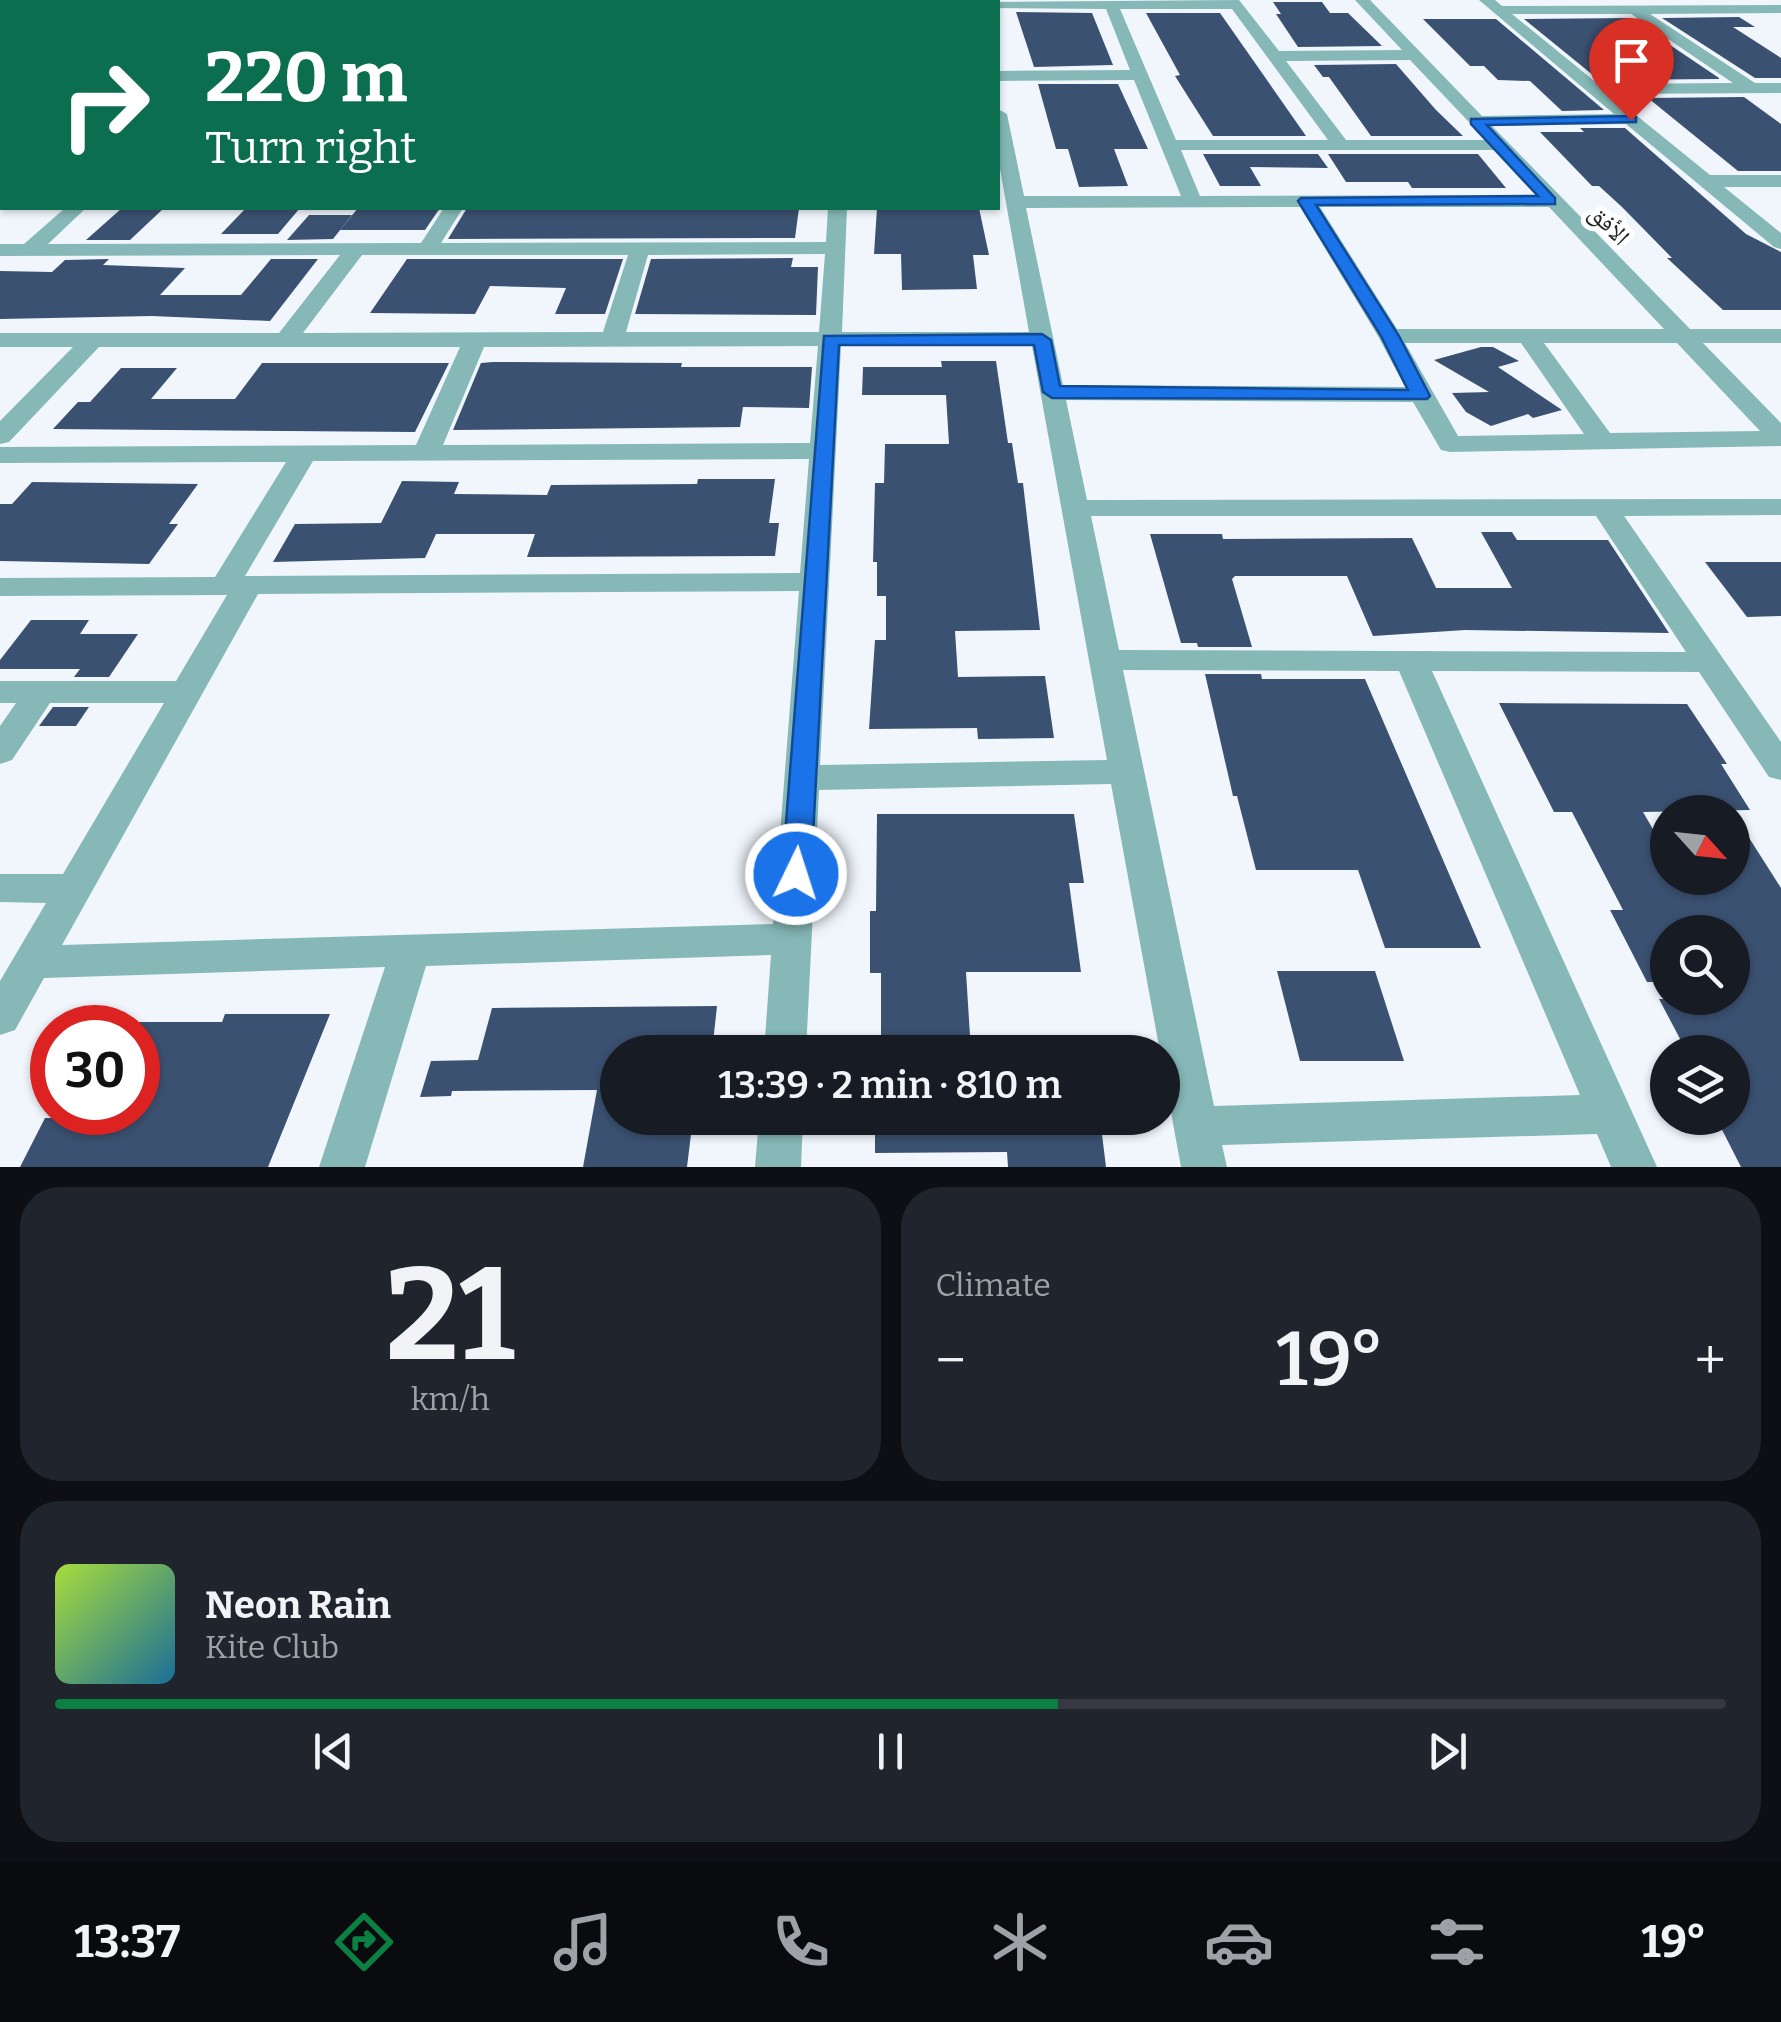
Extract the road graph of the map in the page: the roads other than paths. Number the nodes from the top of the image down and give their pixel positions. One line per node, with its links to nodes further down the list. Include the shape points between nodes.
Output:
1 (1362, 0): 11 (street, الأفق)
2 (1724, 0): 7 (street)
3 (1110, 2): 4 (street); 5 (street); 13 (street)
4 (1234, 2): 12 (street)
5 (1000, 4)
6 (1492, 5): 9 (street); 17 (street)
7 (1740, 9): 8 (street); 9 (street)
8 (1774, 9): 10 (street)
9 (1633, 10): 15 (street)
10 (1781, 18)
11 (1413, 55): 12 (street); 19 (street, الأفق)
12 (1274, 56): 22 (street)
13 (1140, 75): 14 (street); 21 (street)
14 (1000, 76)
15 (1751, 88): 16 (street); 17 (street)
16 (1781, 88)
17 (1594, 89): 18 (street)
18 (1631, 120): 19 (street); 24 (street)
19 (1476, 122): 23 (street, الأفق)
20 (1000, 131): 29 (street)
21 (1170, 144): 22 (street); 26 (street)
22 (1342, 145): 23 (street)
23 (1498, 145): 28 (street, الأفق)
24 (1706, 181): 25 (street); 33 (street)
25 (1781, 181)
26 (1193, 201): 27 (street); 29 (street)
27 (1306, 201): 28 (street); 41 (street)
28 (1550, 201): 43 (street, الأفق)
29 (1015, 202): 50 (street)
30 (74, 210): 39 (street)
31 (452, 210): 37 (street)
32 (838, 210): 35 (street)
33 (1781, 244)
34 (640, 248): 35 (street); 37 (street); 48 (street)
35 (836, 248): 49 (street)
36 (356, 249): 37 (street); 39 (street); 46 (street)
37 (427, 249)
38 (0, 250): 39 (street)
39 (29, 250)
40 (1527, 335): 41 (street); 43 (street); 55 (street)
41 (1390, 336): 52 (street)
42 (1781, 336): 43 (street)
43 (1683, 337): 54 (street, الأفق)
44 (0, 340): 45 (street)
45 (94, 340): 46 (street); 53 (street)
46 (285, 340): 47 (street)
47 (476, 340): 48 (street); 57 (street)
48 (613, 340): 49 (street)
49 (830, 340): 50 (street); 56 (street)
50 (1042, 340): 51 (street)
51 (1052, 392): 52 (street); 62 (street)
52 (1421, 396): 55 (street, via 1450,444)
53 (0, 436)
54 (1781, 438): 55 (street)
55 (1602, 441)
56 (824, 451): 57 (street); 63 (street)
57 (426, 453): 58 (street)
58 (304, 454): 59 (street); 65 (street, via 229,580)
59 (0, 456)
60 (1604, 507): 61 (street); 62 (street); 68 (street)
61 (1781, 507)
62 (1075, 508): 66 (street)
63 (815, 582): 65 (street); 75 (street)
64 (0, 587): 65 (street)
65 (237, 588): 71 (street, via 243,594)
66 (1105, 660): 67 (street); 74 (street)
67 (1411, 660): 68 (street); 83 (street)
68 (1710, 662): 73 (street)
69 (0, 692): 70 (street)
70 (40, 692): 71 (street); 72 (street)
71 (186, 692): 77 (street)
72 (0, 752)
73 (1781, 768)
74 (1127, 772): 75 (street); 85 (street)
75 (802, 778): 78 (street)
76 (0, 888): 77 (street)
77 (74, 889): 80 (street)
78 (792, 938): 79 (street); 82 (street)
79 (411, 950): 80 (street); 86 (street)
80 (32, 962): 81 (street)
81 (0, 1018)
82 (786, 1035)
83 (1611, 1114): 85 (street); 88 (street)
84 (780, 1135): 87 (street)
85 (1200, 1146)
86 (342, 1167)
87 (778, 1167)
88 (1634, 1167)

